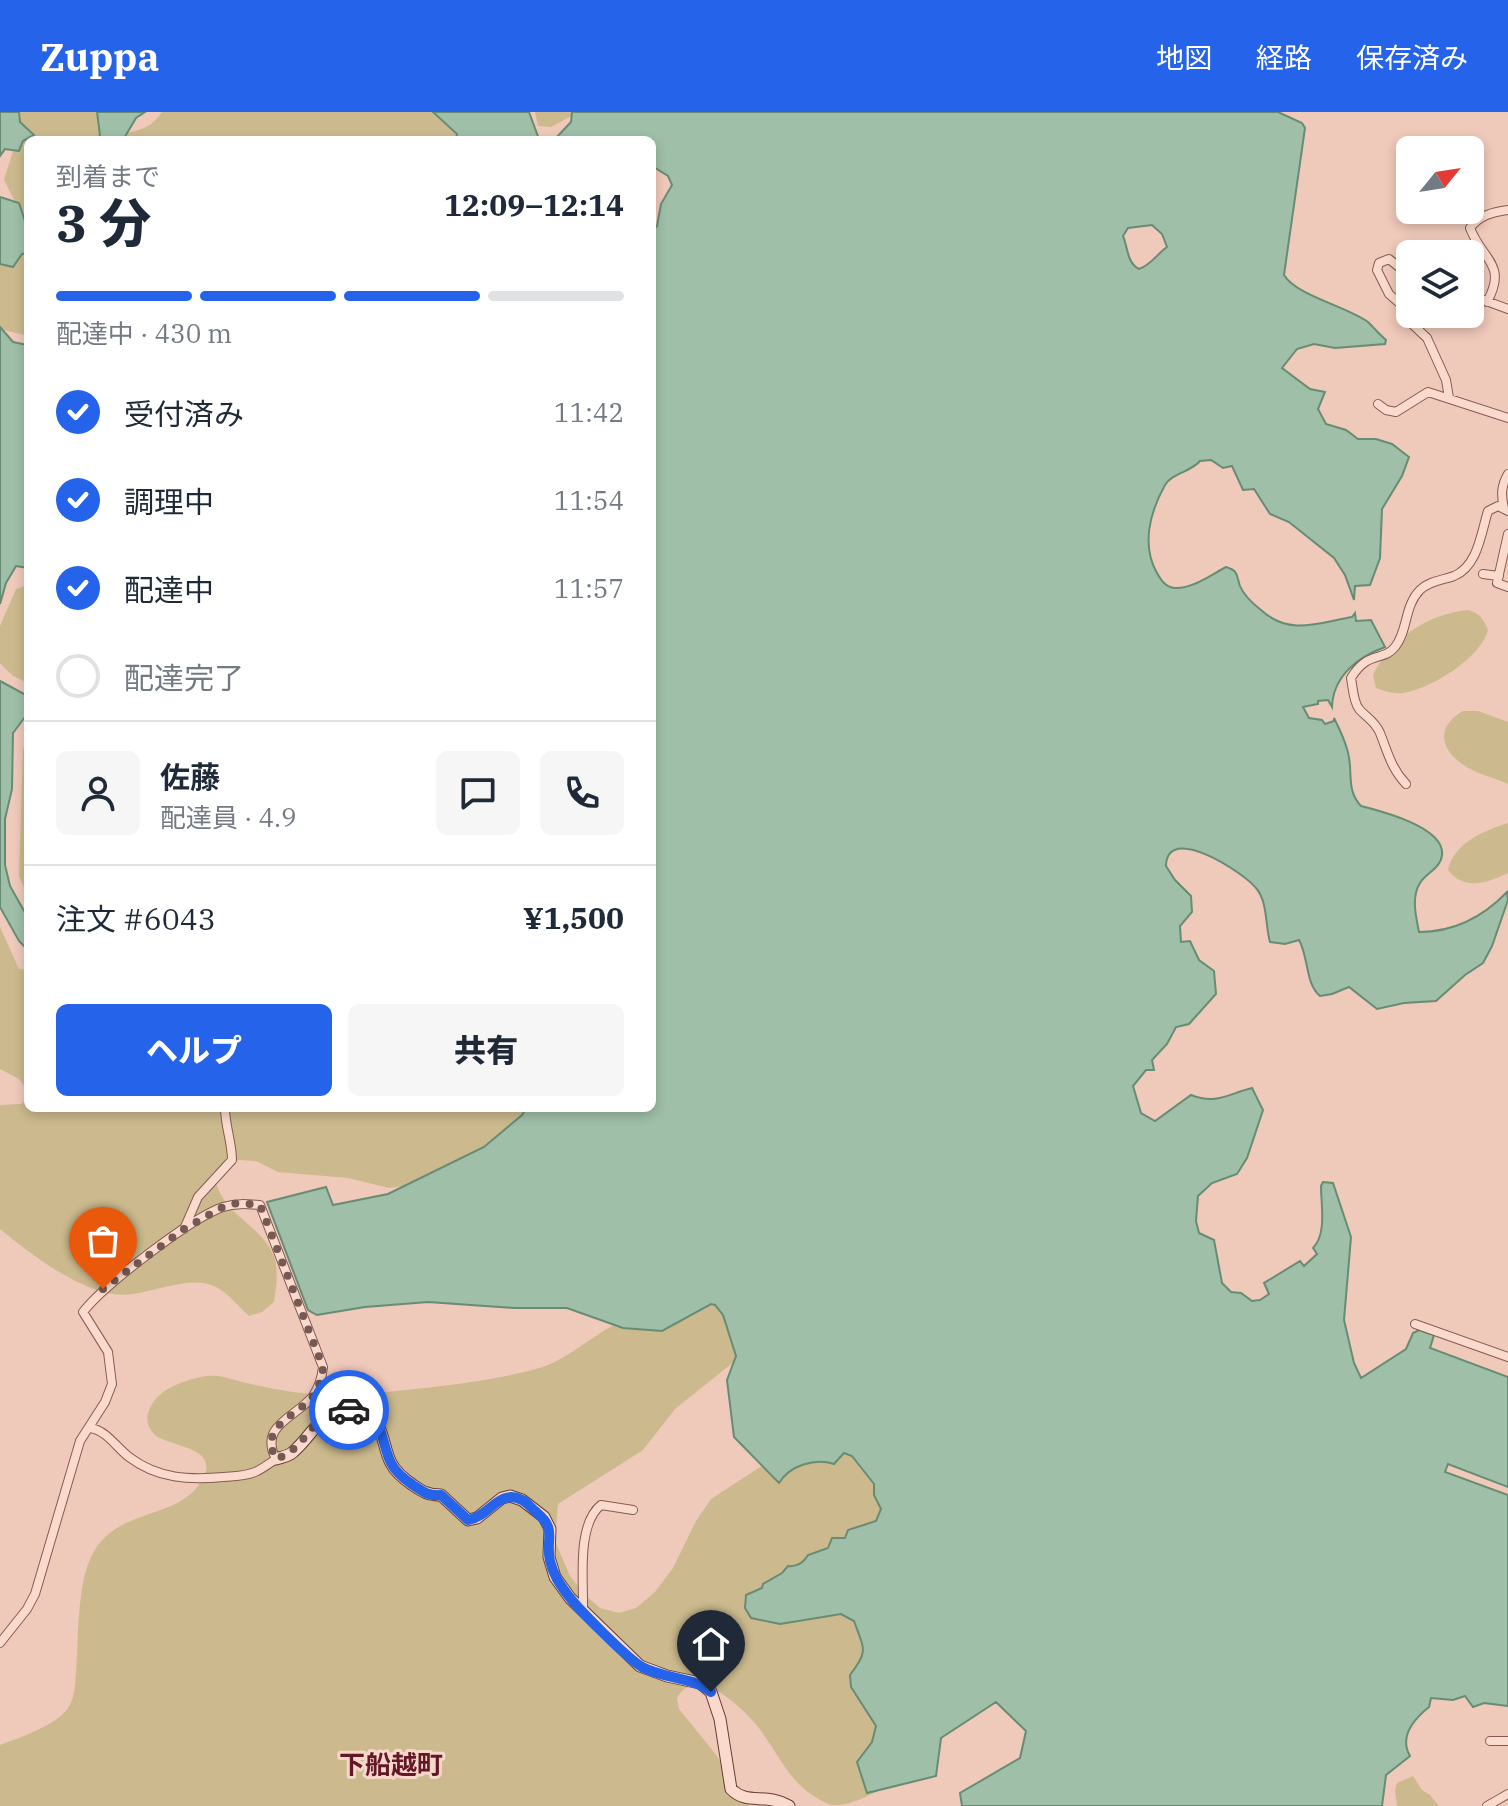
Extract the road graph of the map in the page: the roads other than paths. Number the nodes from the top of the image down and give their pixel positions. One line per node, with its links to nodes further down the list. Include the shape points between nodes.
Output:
1 (1508, 210): 5 (street, via 1476,220 1470,228 1502,278)
2 (1396, 265): 3 (street, via 1389,259 1377,270)
3 (1396, 300)
4 (1484, 301): 5 (street)
5 (1487, 302): 6 (street)
6 (1508, 309)
7 (1416, 328): 8 (street, via 1427,338)
8 (1449, 398): 9 (street, via 1428,392 1396,412); 10 (street)
9 (1378, 404)
10 (1508, 418)
11 (1508, 474): 12 (street, via 1501,496)
12 (1506, 510): 17 (street, via 1498,506 1488,511 1467,568 1420,590 1397,645 1367,659 1351,678 1359,709 1373,720 1387,757)
13 (1508, 534): 15 (street)
14 (1483, 574): 15 (street)
15 (1499, 576): 16 (street, via 1497,583)
16 (1508, 587)
17 (1406, 784)
18 (225, 1112): 19 (street, via 232,1160 198,1197)
19 (184, 1229): 22 (street, via 103,1289 83,1312 108,1352 112,1370 112,1384); 23 (street, via 223,1207 260,1205 302,1309 322,1359 322,1378 306,1403 274,1431 271,1449)
20 (1415, 1324): 21 (street)
21 (1508, 1357)
22 (90, 1428): 23 (street, via 99,1429 146,1469 169,1477 244,1475); 26 (street, via 80,1441 35,1594)
23 (276, 1459): 25 (street, via 292,1454 320,1419 339,1411 369,1415 383,1433 395,1471 428,1496 441,1495 468,1520 510,1496 544,1517 555,1577)
24 (633, 1510): 25 (street, via 601,1505 593,1511 583,1550)
25 (583, 1612): 30 (street, via 640,1666 700,1683 711,1692 736,1797 747,1803 777,1800)
26 (0, 1643)
27 (1490, 1741): 28 (street)
28 (1508, 1741)
29 (1508, 1794): 31 (street)
30 (789, 1806)
31 (1487, 1806)

